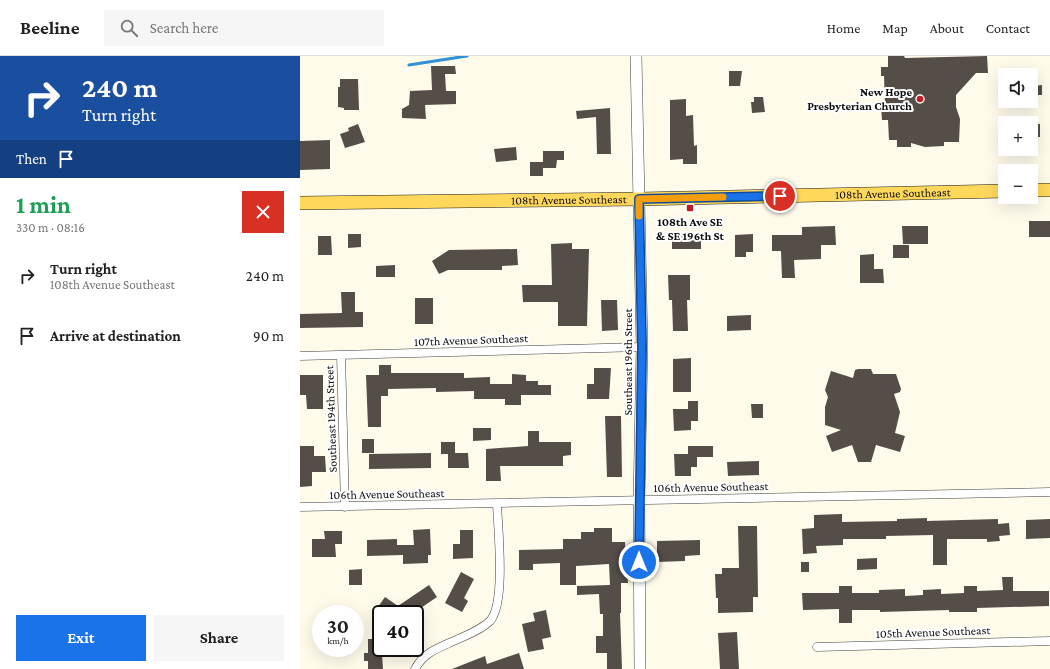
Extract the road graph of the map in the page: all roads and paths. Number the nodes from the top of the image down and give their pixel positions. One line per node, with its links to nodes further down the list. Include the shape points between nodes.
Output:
1 (636, 56): 5 (street, Southeast 196th Street)
2 (1038, 190): 3 (main road)
3 (1050, 190)
4 (998, 191): 5 (main road, 108th Avenue Southeast)
5 (639, 199): 6 (main road, 108th Avenue Southeast); 7 (street, Southeast 196th Street)
6 (300, 203)
7 (642, 347): 8 (street, 107th Avenue Southeast); 11 (street, Southeast 196th Street)
8 (341, 355): 9 (street, 107th Avenue Southeast); 14 (street, Southeast 194th Street)
9 (300, 356)
10 (1050, 492): 11 (street, 106th Avenue Southeast)
11 (639, 501): 12 (street, 106th Avenue Southeast); 18 (street, Southeast 196th Street)
12 (497, 504): 14 (street, 106th Avenue Southeast); 17 (street, via 499,601 495,615 482,627 427,653)
13 (300, 507): 14 (street, 106th Avenue Southeast)
14 (346, 507)
15 (1050, 640): 16 (street, 105th Avenue Southeast)
16 (817, 647)
17 (415, 669)
18 (640, 669)

